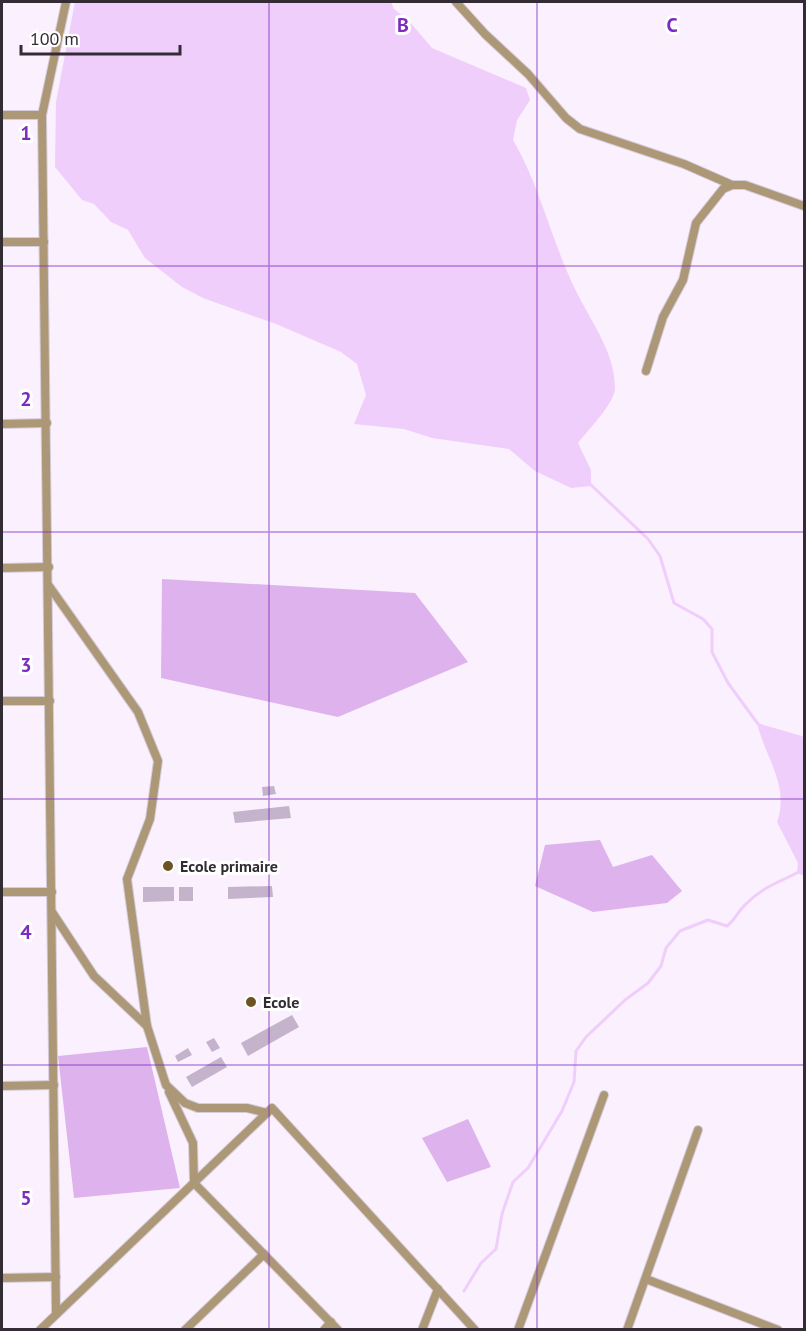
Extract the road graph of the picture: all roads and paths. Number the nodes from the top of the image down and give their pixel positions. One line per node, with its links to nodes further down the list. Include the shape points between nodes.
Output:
1 (66, 2): 4 (street)
2 (456, 2): 5 (street, via 580,129 684,164)
3 (2, 115): 4 (street)
4 (42, 115): 8 (street)
5 (732, 185): 6 (street, via 745,185); 9 (street, via 723,189 696,223 683,280 663,317)
6 (804, 206)
7 (2, 242): 8 (street)
8 (44, 242): 10 (street)
9 (646, 371)
10 (47, 423): 11 (street); 12 (street)
11 (2, 424)
12 (49, 567): 13 (street); 14 (street)
13 (2, 568)
14 (49, 585): 15 (street); 20 (street, via 138,712 158,761 150,819 127,879)
15 (50, 700): 16 (street); 18 (street)
16 (2, 701)
17 (2, 892): 18 (street)
18 (52, 892): 19 (street)
19 (52, 912): 20 (street, via 94,976); 21 (street)
20 (147, 1026): 23 (street)
21 (54, 1085): 22 (street); 29 (street)
22 (2, 1086)
23 (166, 1086): 25 (street, via 185,1103 198,1108 247,1108); 27 (street, via 193,1143)
24 (604, 1095): 41 (street)
25 (267, 1113): 27 (street); 32 (street, via 272,1108)
26 (698, 1130): 31 (street)
27 (194, 1183): 28 (street); 33 (street)
28 (264, 1254): 34 (street); 36 (street)
29 (56, 1277): 30 (street); 33 (street)
30 (2, 1278)
31 (646, 1279): 42 (street); 43 (street)
32 (438, 1289): 39 (street); 40 (street)
33 (56, 1314): 35 (street)
34 (331, 1322): 37 (street); 38 (street)
35 (40, 1329)
36 (185, 1329)
37 (324, 1329)
38 (339, 1329)
39 (423, 1329)
40 (475, 1329)
41 (518, 1329)
42 (627, 1329)
43 (778, 1329)

